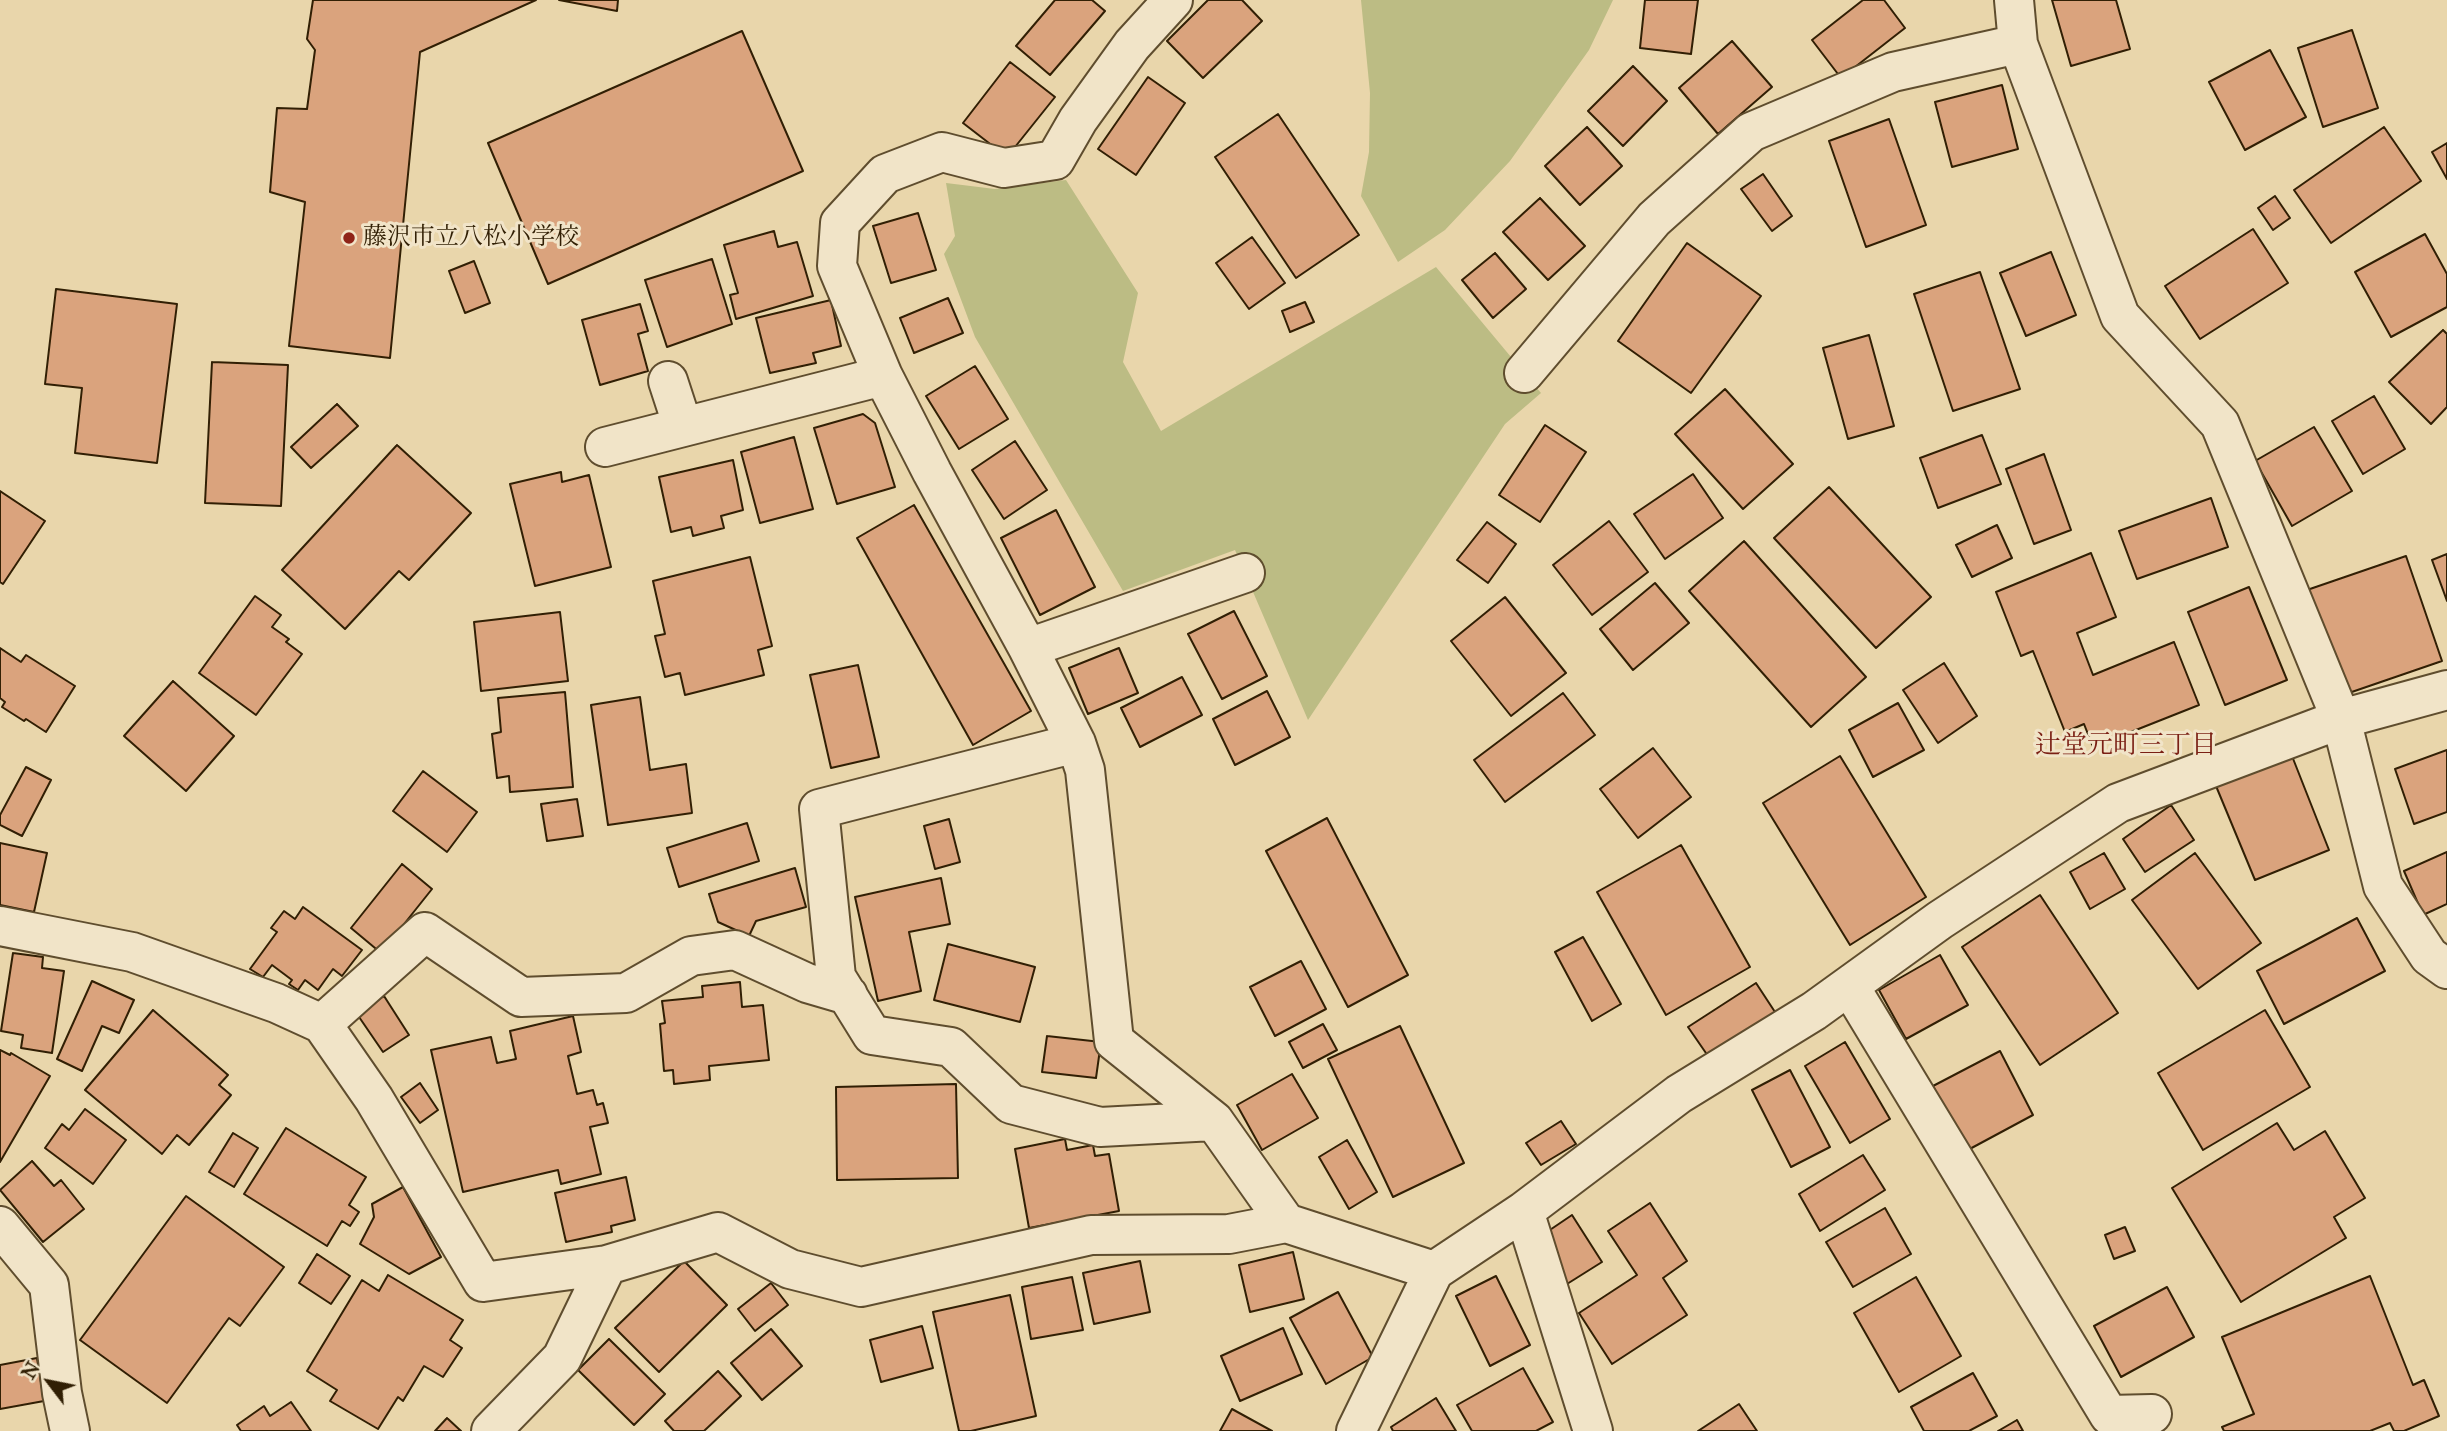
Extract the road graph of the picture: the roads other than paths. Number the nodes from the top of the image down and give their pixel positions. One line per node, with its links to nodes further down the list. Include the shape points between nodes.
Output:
1 (1173, 0): 5 (street, via 1132,45 1055,160 1003,168 942,152 885,174 840,223 837,266)
2 (2014, 0): 3 (street)
3 (2018, 44): 4 (street, via 1893,72 1751,132 1654,219); 12 (street, via 2120,316 2220,424)
4 (1524, 373)
5 (883, 376): 7 (street); 10 (street)
6 (668, 381): 7 (street)
7 (682, 427): 8 (street)
8 (605, 447)
9 (1245, 573): 10 (street)
10 (1028, 649): 13 (street)
11 (2447, 690): 12 (street)
12 (2341, 719): 15 (street, via 2382,886 2429,956); 16 (street, via 2118,803 1940,920)
13 (1076, 743): 17 (street, via 819,809 836,976); 19 (street, via 1086,770 1114,1041)
14 (0, 926): 18 (street, via 132,952)
15 (2447, 970)
16 (1850, 987): 20 (street, via 1679,1094); 25 (street, via 2109,1415)
17 (848, 995): 18 (street, via 807,983 735,950 691,956 626,993 521,997 425,932); 19 (street, via 872,1035 951,1047 1011,1104 1100,1127)
18 (322, 1024): 23 (street, via 374,1100 483,1282)
19 (1214, 1121): 21 (street)
20 (1524, 1211): 24 (street); 29 (street)
21 (1286, 1223): 23 (street, via 1229,1234 1091,1235 861,1287 790,1269 718,1232); 24 (street)
22 (0, 1226): 26 (street, via 50,1285)
23 (607, 1265): 27 (street, via 562,1358)
24 (1434, 1271): 28 (street)
25 (2152, 1414)
26 (70, 1431)
27 (491, 1431)
28 (1356, 1431)
29 (1593, 1431)

